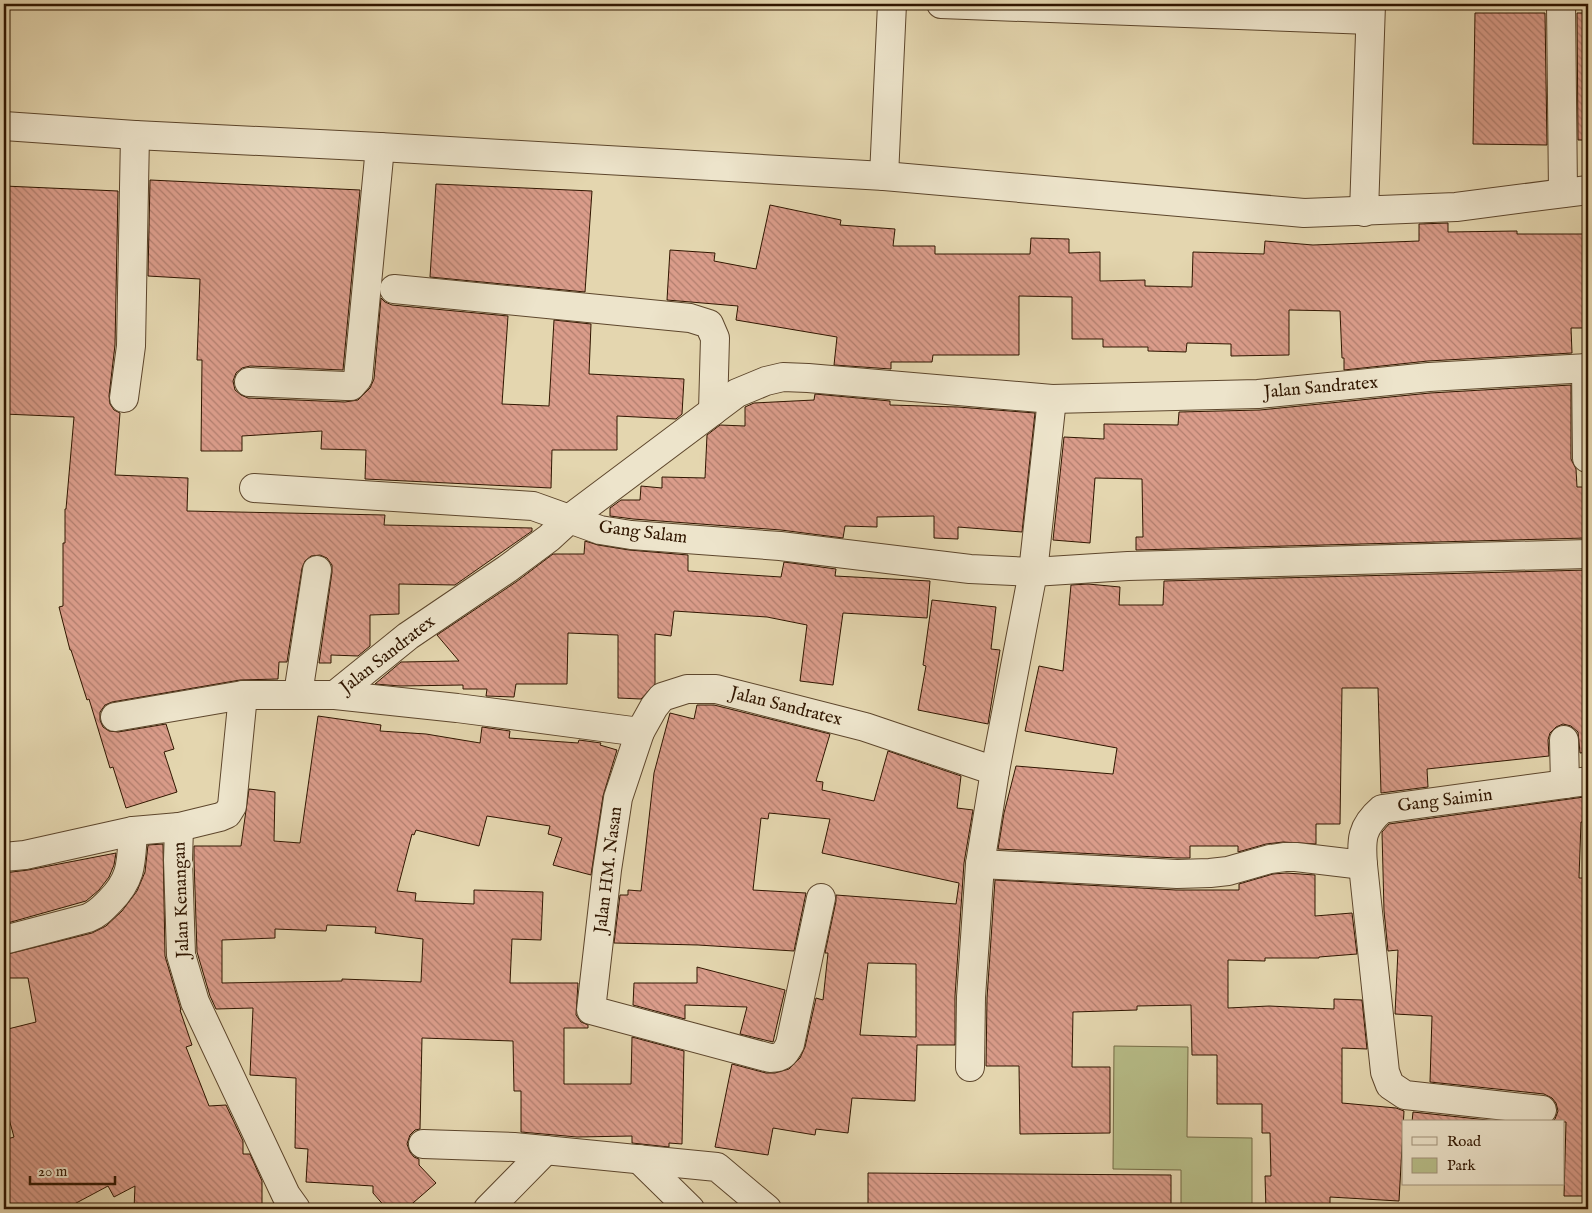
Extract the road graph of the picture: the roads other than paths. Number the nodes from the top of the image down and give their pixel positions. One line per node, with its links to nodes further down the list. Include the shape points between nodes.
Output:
1 (892, 4): 8 (street)
2 (941, 4): 4 (street)
3 (1561, 4): 9 (street)
4 (1370, 12): 10 (street)
5 (4, 126): 6 (street)
6 (135, 135): 7 (street); 14 (street, via 131,346)
7 (380, 147): 8 (street); 13 (street, via 356,382 351,386)
8 (884, 176): 10 (street, via 1270,211)
9 (1576, 191): 10 (street, via 1456,206)
10 (1364, 212)
11 (394, 290): 16 (street, via 700,320 709,324 715,338)
12 (1587, 368): 15 (street, Jalan Sandratex, via 1258,394); 17 (street)
13 (249, 382)
14 (124, 398)
15 (1052, 398): 16 (street, Jalan Sandratex, via 783,378 751,386); 22 (street)
16 (713, 411): 19 (street, Jalan Sandratex)
17 (1587, 458)
18 (254, 488): 19 (street, Gang Salam, via 533,506)
19 (569, 519): 22 (street, Gang Salam, via 600,530 631,535 780,546); 25 (street, Jalan Sandratex, via 549,538 408,636)
20 (1588, 554): 22 (street, Gang Salam, via 1128,566)
21 (317, 570): 24 (street)
22 (1033, 572): 29 (street)
23 (243, 694): 24 (street); 26 (street); 31 (street, Jalan Kenangan, via 232,806 227,814 220,817)
24 (298, 694): 25 (street)
25 (335, 694): 27 (street, Jalan Sandratex)
26 (115, 717)
27 (640, 732): 29 (street, Jalan Sandratex, via 662,697 687,689 716,689 865,727); 36 (street, Jalan HM. Nasan, via 618,798 591,1010 770,1058 781,1057 790,1044)
28 (1564, 740): 30 (street)
29 (995, 771): 34 (street)
30 (1577, 783): 35 (street, Gang Saimin, via 1382,809 1364,830)
31 (179, 827): 32 (street, Jalan Kenangan); 43 (street, Jalan Kenangan, via 181,955 195,1002 286,1195)
32 (134, 831): 33 (street, Jalan Kenangan, via 25,855); 37 (street, via 126,881 99,912 88,918)
33 (4, 856)
34 (980, 864): 35 (street, via 1177,874 1228,871 1270,859 1296,857); 38 (street)
35 (1364, 865): 39 (street, Gang Saimin, via 1385,1072 1390,1085 1405,1095)
36 (821, 898)
37 (4, 940)
38 (970, 1067)
39 (1542, 1110)
40 (422, 1144): 41 (street)
41 (546, 1150): 42 (street); 44 (street)
42 (639, 1159): 45 (street); 46 (street, via 717,1167)
43 (296, 1209)
44 (488, 1209)
45 (690, 1209)
46 (766, 1209)

